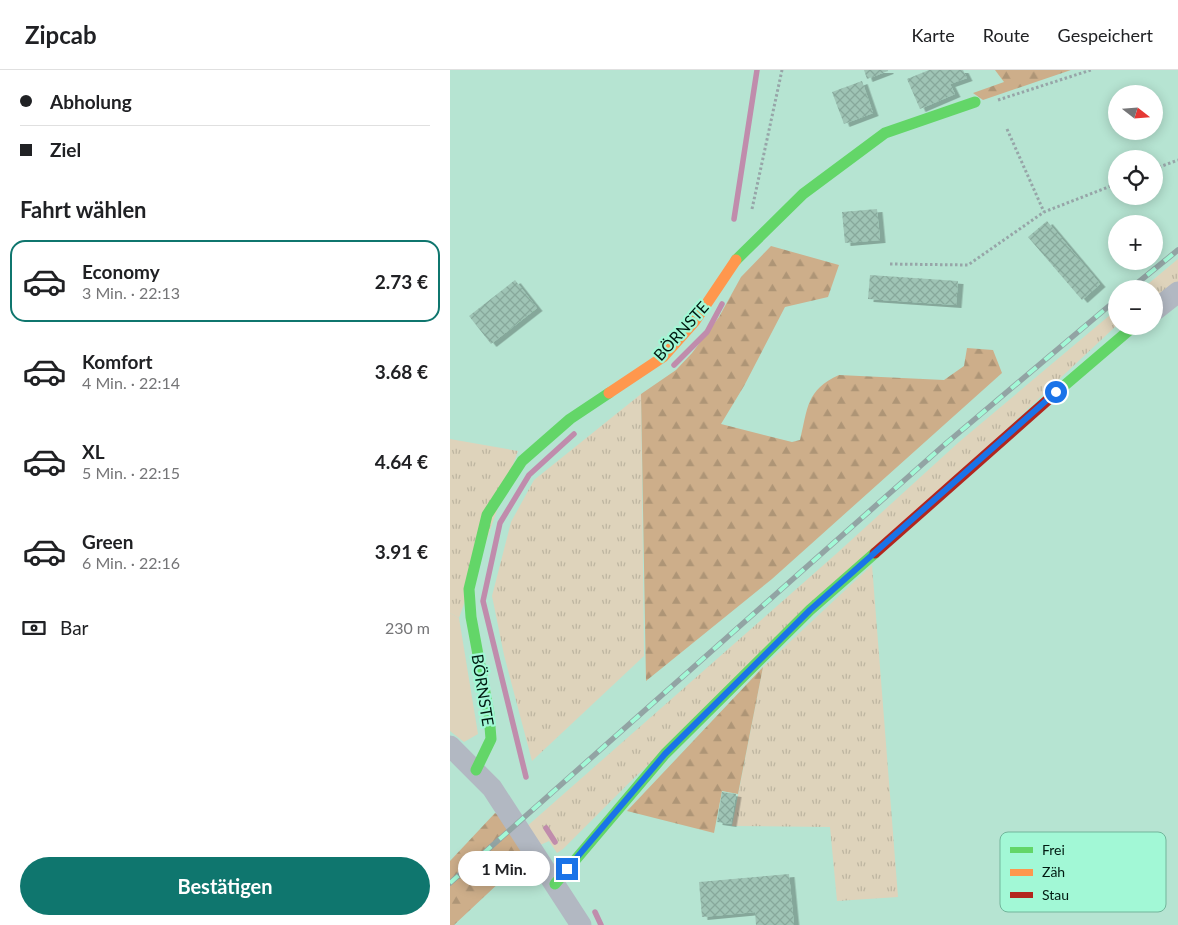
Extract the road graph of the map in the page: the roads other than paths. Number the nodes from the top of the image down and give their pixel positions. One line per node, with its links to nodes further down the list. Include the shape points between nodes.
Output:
1 (975, 102): 6 (street, BÖRNSTE, via 885,133 803,194 741,253 695,320 663,357 570,419 522,461 487,515 468,589 491,739)
2 (1178, 292): 3 (street)
3 (1163, 304)
4 (1123, 335): 7 (street, via 810,610 665,754)
5 (450, 746): 6 (street)
6 (476, 770): 7 (street, via 492,788)
7 (555, 884): 8 (street)
8 (581, 925)

